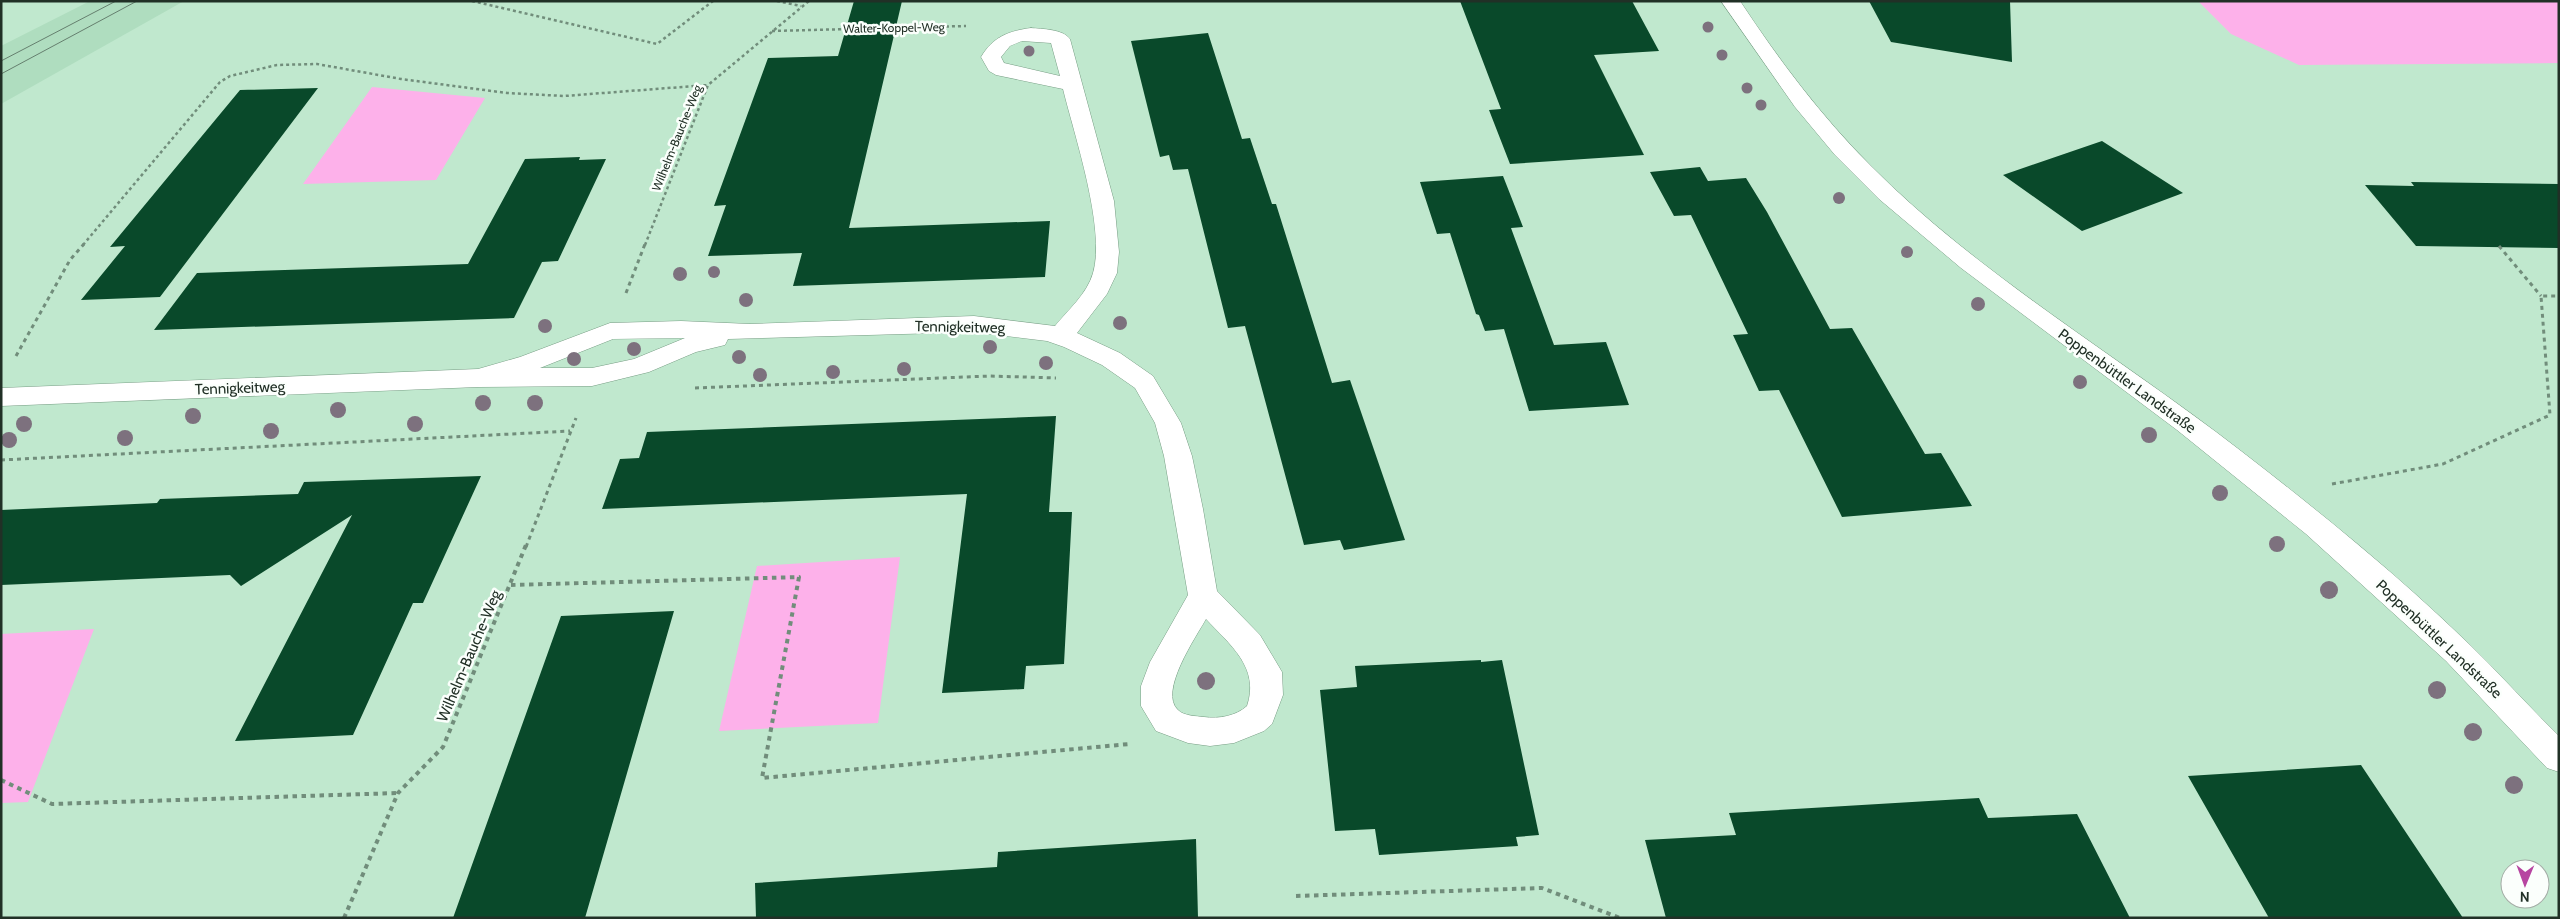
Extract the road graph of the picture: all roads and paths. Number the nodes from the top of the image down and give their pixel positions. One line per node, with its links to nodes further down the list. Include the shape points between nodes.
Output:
1 (472, 1): 2 (path, via 657,44)
2 (713, 1)
3 (777, 1): 6 (path)
4 (809, 1): 6 (path, Wilhelm-Bauche-Weg)
5 (1730, 1): 25 (street, Poppenbüttler Landstraße, via 1770,62 1806,108 1886,192 2025,305 2229,456)
6 (802, 6): 7 (path, Wilhelm-Bauche-Weg)
7 (771, 31): 8 (path, Walter-Koppel-Weg, via 989,26); 10 (path, Wilhelm-Bauche-Weg)
8 (1014, 37): 9 (street, via 1039,34 1060,39); 9 (street, via 994,50 991,57 996,67 1016,75)
9 (1071, 84): 16 (street, via 1102,201 1107,252 1104,273 1095,294)
10 (708, 85): 14 (path, Wilhelm-Bauche-Weg); 17 (path, via 564,96 507,93 316,64 277,65 230,76 220,82 70,260)
11 (2499, 246): 12 (path)
12 (2541, 296): 13 (path); 25 (path, via 2550,415 2443,464)
13 (2559, 296)
14 (623, 300)
15 (750, 332): 16 (street, Tennigkeitweg, via 974,324 1039,331); 18 (street, Tennigkeitweg, via 689,345 640,366 592,377); 18 (street, Tennigkeitweg, via 681,329 610,331 529,363)
16 (1060, 337): 27 (street, Tennigkeitweg, via 1111,359 1132,373 1144,382 1158,403 1168,422 1178,456)
17 (15, 359)
18 (478, 378): 21 (street, Tennigkeitweg)
19 (1061, 378): 20 (path, via 990,376)
20 (686, 388)
21 (1, 397)
22 (577, 415): 23 (path, Wilhelm-Bauche-Weg)
23 (570, 431): 24 (path); 26 (path, Wilhelm-Bauche-Weg)
24 (1, 460)
25 (2275, 494): 29 (street, Poppenbüttler Landstraße, via 2454,649)
26 (511, 585): 28 (path, via 799,577 762,778 1115,747 1140,741); 32 (path, Wilhelm-Bauche-Weg, via 443,747)
27 (1203, 596): 28 (street, via 1178,639 1157,686 1157,706); 28 (street, via 1259,658 1266,672 1265,706 1253,721 1234,729 1199,731)
28 (1167, 721)
29 (2551, 751): 30 (street, Poppenbüttler Landstraße)
30 (2559, 778)
31 (1, 780): 32 (path, via 52,804)
32 (398, 793): 34 (path, Wilhelm-Bauche-Weg)
33 (1296, 896): 35 (path, via 1542,888)
34 (344, 918)
35 (1620, 918)

